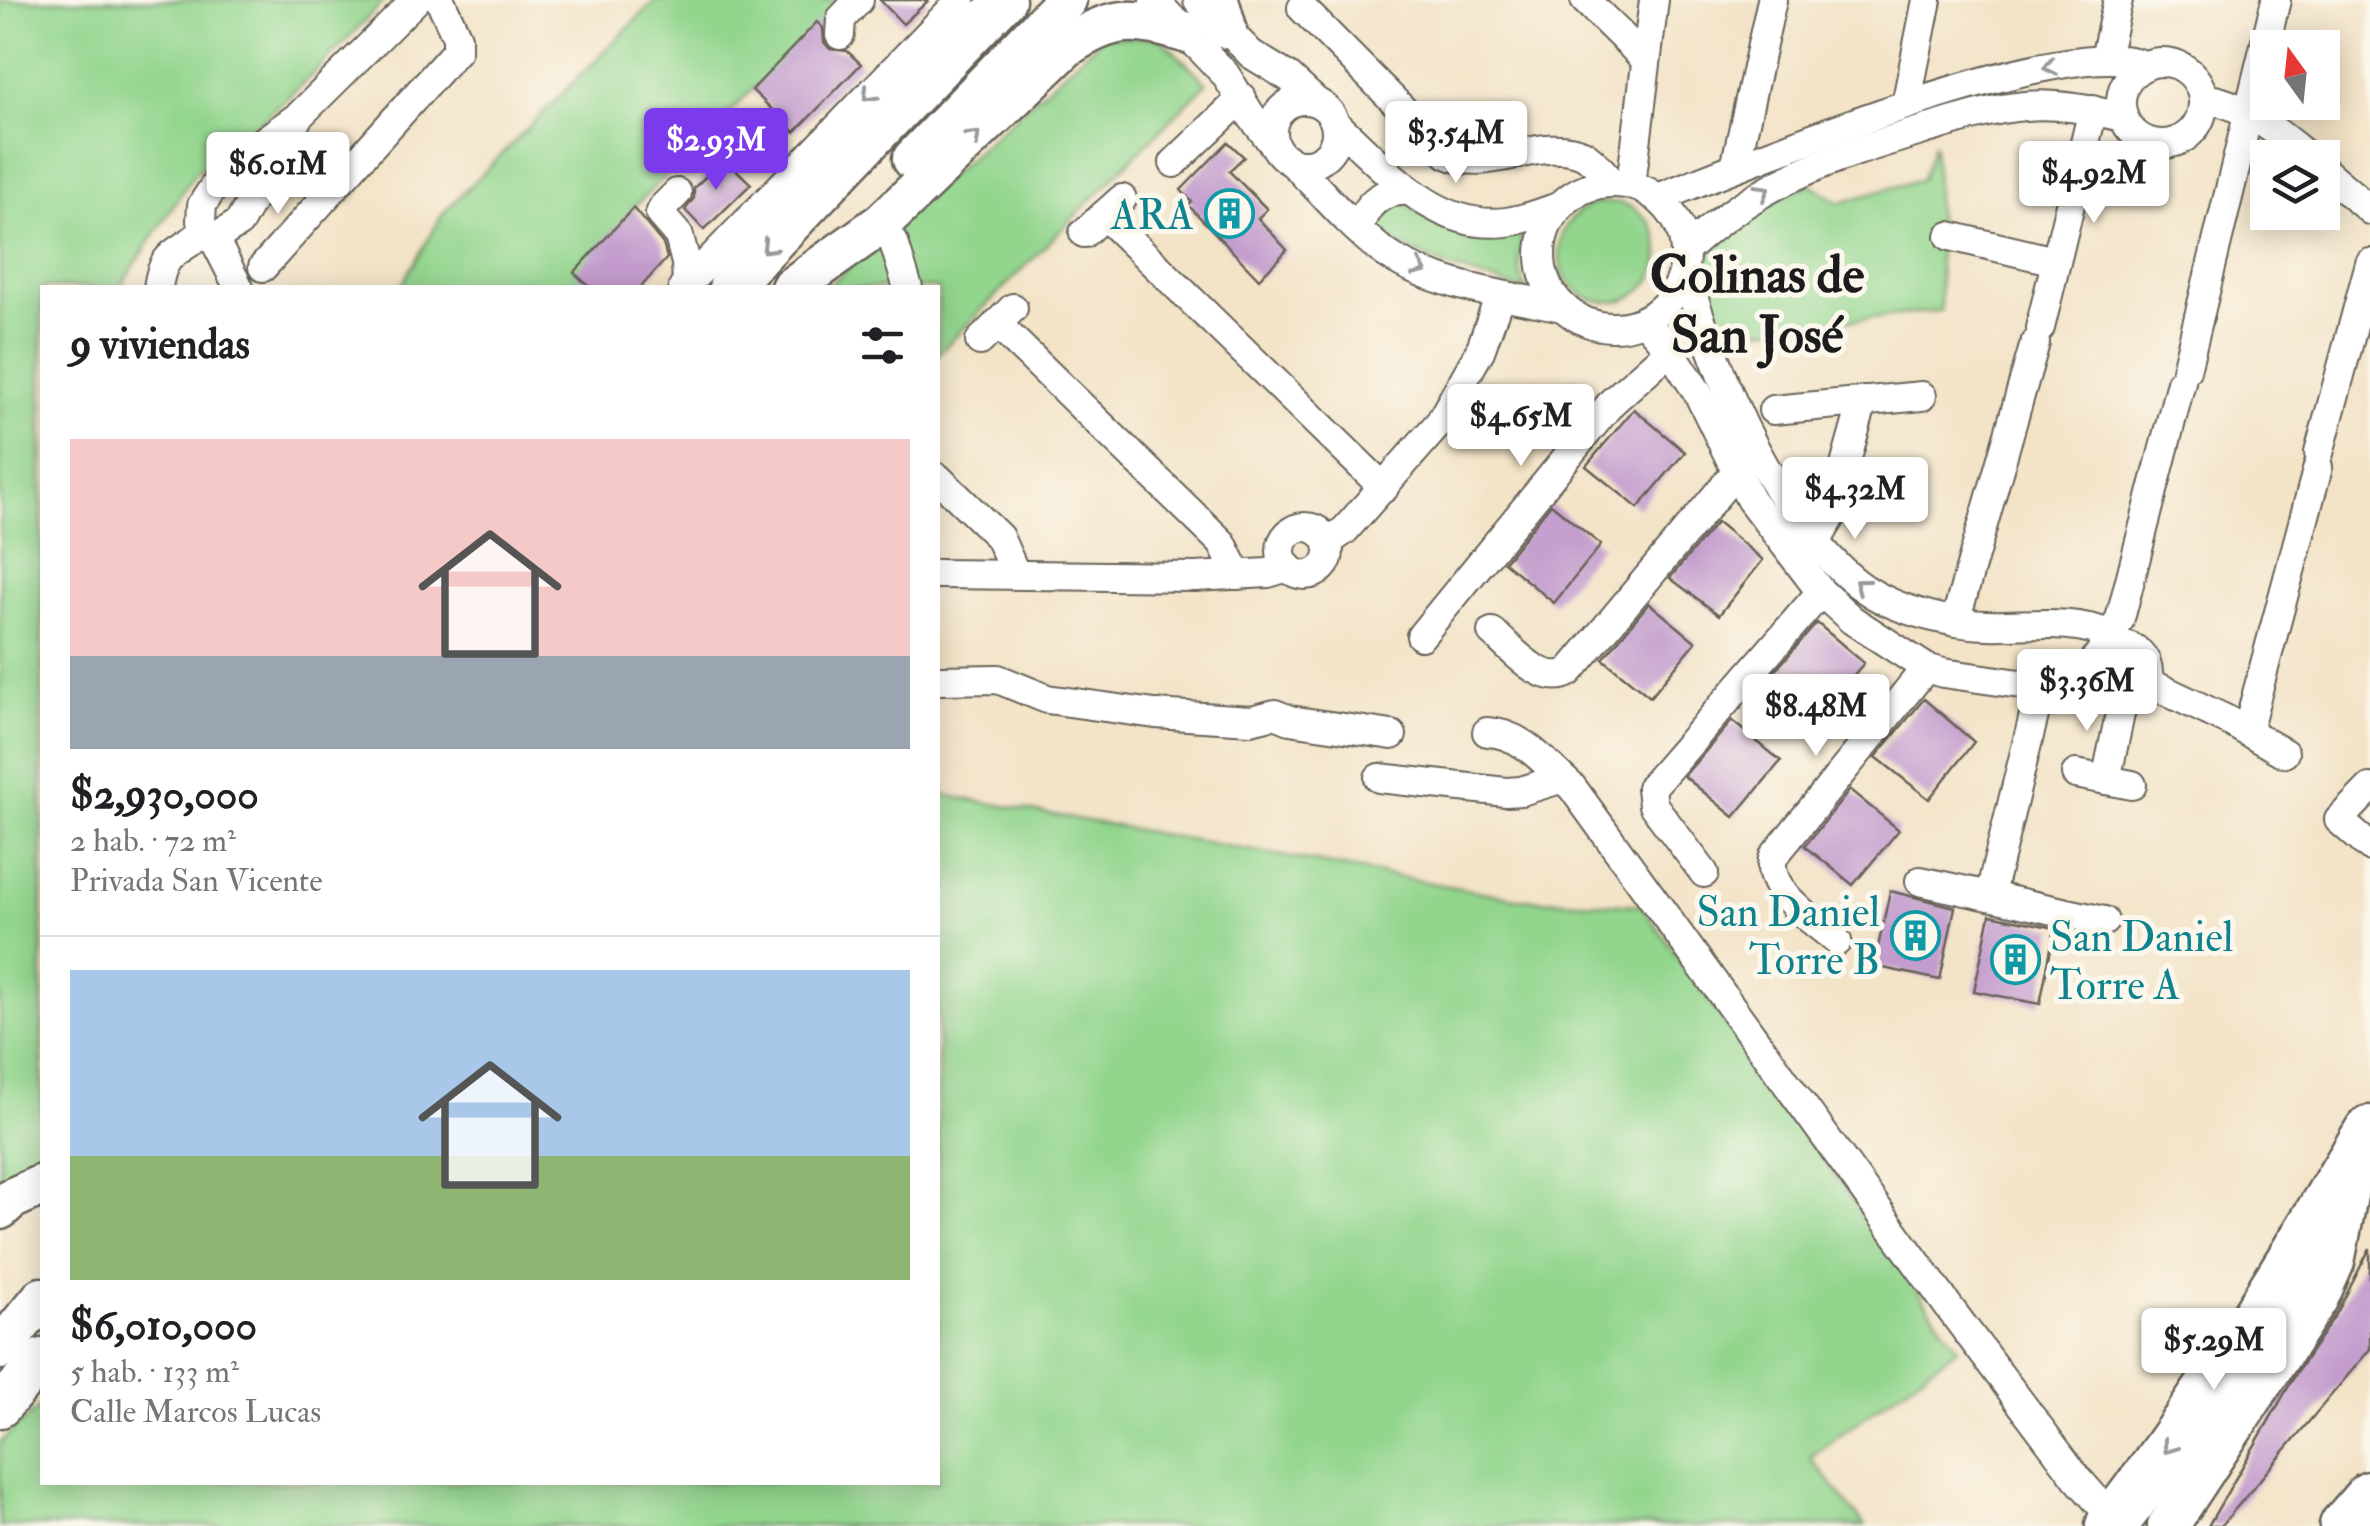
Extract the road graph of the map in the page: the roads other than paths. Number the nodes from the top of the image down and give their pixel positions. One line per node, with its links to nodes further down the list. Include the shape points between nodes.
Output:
1 (416, 0): 26 (street)
2 (440, 0): 50 (street, via 458,50)
3 (859, 0): 16 (street, via 841,19)
4 (962, 0): 46 (street, one-way to 46)
5 (1005, 0): 55 (main road, one-way to 55)
6 (1066, 0): 56 (main road)
7 (1154, 0): 15 (street)
8 (1585, 0): 18 (street)
9 (1654, 0): 18 (street)
10 (1772, 0): 32 (street)
11 (1927, 0): 23 (street)
12 (2118, 0): 17 (street)
13 (2276, 0): 25 (street)
14 (1302, 8): 33 (street, via 1447,154 1467,160 1568,150)
15 (1207, 15): 20 (street, via 1225,74); 22 (street); 41 (main road, one-way to 15, via 1092,29)
16 (840, 35)
17 (2106, 58): 19 (street); 23 (street, one-way to 23)
18 (1646, 60): 33 (street)
19 (2145, 66): 21 (street, via 2177,65 2195,78); 27 (street, via 2124,87)
20 (1242, 98): 30 (street); 31 (street)
21 (2203, 98): 25 (street); 27 (street, via 2198,124 2178,141 2139,138)
22 (1315, 101): 28 (street); 30 (street, via 1280,111 1272,134)
23 (1906, 105): 32 (street)
24 (2093, 110): 27 (street); 47 (street, one-way to 24, via 1752,197 1857,151 2007,109); 48 (street)
25 (2249, 114): 29 (street); 80 (street)
26 (299, 116): 43 (street, via 240,223); 43 (street, via 215,180 202,205)
27 (2123, 117)
28 (1337, 125): 30 (street, via 1325,157 1303,165); 35 (street)
29 (2284, 140)
30 (1283, 154): 42 (street)
31 (1174, 163)
32 (1734, 167): 37 (street)
33 (1621, 183): 37 (street); 38 (street, via 1592,186)
34 (2340, 185): 39 (street)
35 (1410, 191): 38 (street, via 1436,209 1483,223); 42 (street, via 1376,198)
36 (677, 193): 44 (street, via 660,214)
37 (1658, 198): 47 (street, via 1680,227)
38 (1558, 208): 60 (street, via 1546,226 1542,269)
39 (2370, 210)
40 (1103, 216): 70 (street)
41 (882, 223): 57 (main road); 58 (street)
42 (1359, 229): 59 (street, one-way to 59, via 1383,252)
43 (208, 234): 51 (street, via 166,258); 52 (street)
44 (679, 236): 46 (street); 53 (street)
45 (1950, 236): 48 (street)
46 (730, 240): 54 (street)
47 (1685, 260): 61 (street, via 1670,300); 67 (street)
48 (2055, 262): 77 (street)
49 (2370, 264): 87 (street)
50 (263, 267)
51 (159, 285)
52 (237, 285)
53 (685, 285)
54 (686, 285)
55 (732, 285)
56 (793, 285)
57 (794, 285)
58 (907, 285)
59 (1500, 295): 60 (street); 70 (street, via 1463,384)
60 (1563, 307): 61 (street, via 1601,326)
61 (1644, 320): 63 (street)
62 (997, 324): 74 (street, via 1222,542)
63 (1670, 350): 67 (street); 79 (street, via 1612,402)
64 (1922, 396): 65 (street)
65 (1863, 401): 66 (street); 71 (street, via 1830,519)
66 (1773, 410)
67 (1723, 415): 68 (street); 71 (street)
68 (1735, 472): 75 (street); 78 (street, via 1569,672 1546,676)
69 (940, 480): 73 (street, via 1000,537)
70 (1384, 488): 74 (street, via 1328,542 1321,569 1308,575 1288,568)
71 (1816, 542): 76 (street, one-way to 71, via 1872,594)
72 (940, 574): 73 (street)
73 (1016, 575): 74 (street)
74 (1238, 575)
75 (1821, 592): 81 (street); 96 (street, via 1651,788 1653,805)
76 (1921, 614): 77 (street); 81 (street)
77 (1956, 622): 80 (street, via 2077,624)
78 (1492, 632)
79 (1421, 636)
80 (2114, 640): 83 (street, via 2142,656); 85 (street, via 2092,669)
81 (1915, 661): 84 (street); 100 (street, via 1771,864 1777,887)
82 (940, 680): 89 (street, via 998,679 1058,702 1232,719 1275,714)
83 (2146, 682): 86 (street); 87 (street)
84 (2040, 687): 85 (street); 98 (street)
85 (2096, 687): 86 (street)
86 (2124, 700): 91 (street, via 2119,783)
87 (2247, 731): 90 (street)
88 (1487, 732): 93 (street, via 1524,744)
89 (1392, 735)
90 (2284, 753)
91 (2076, 774)
92 (1379, 778): 93 (street, via 1506,792)
93 (1560, 778): 109 (street)
94 (2370, 788): 95 (street, via 2339,820)
95 (2370, 847)
96 (1704, 873)
97 (1920, 881): 98 (street)
98 (1990, 894): 99 (street)
99 (2104, 922)
100 (1837, 941)
101 (2362, 1145): 109 (highway, one-way to 109, via 2217,1380); 110 (main road, via 2334,1262 2318,1298)
102 (40, 1186): 103 (main road)
103 (0, 1208)
104 (40, 1300): 105 (main road)
105 (0, 1348)
106 (40, 1361): 107 (main road)
107 (0, 1407)
108 (2370, 1497): 111 (highway)
109 (2113, 1524)
110 (2168, 1526)
111 (2345, 1526)

